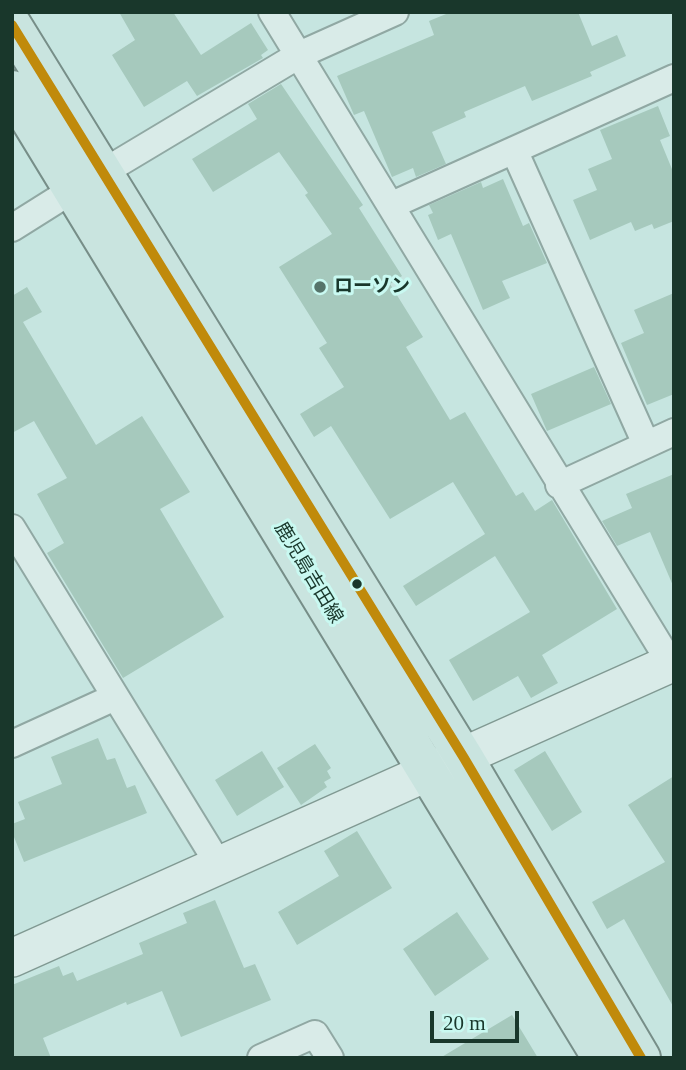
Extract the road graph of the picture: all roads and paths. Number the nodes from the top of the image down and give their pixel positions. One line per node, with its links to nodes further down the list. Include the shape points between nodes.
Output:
1 (272, 12): 4 (street)
2 (395, 12): 4 (street)
3 (12, 25): 8 (main road, 鹿児島吉田線)
4 (299, 55): 8 (street); 9 (street)
5 (673, 81): 7 (street)
6 (12, 90): 8 (main road, 鹿児島吉田線)
7 (514, 150): 9 (street); 12 (street)
8 (88, 181): 10 (street); 18 (main road, 鹿児島吉田線); 19 (main road, 鹿児島吉田線)
9 (392, 205): 13 (street)
10 (12, 228)
11 (674, 432): 12 (street)
12 (646, 444): 13 (street)
13 (559, 485): 15 (street)
14 (12, 528): 16 (street)
15 (672, 663): 18 (street)
16 (115, 697): 17 (street); 20 (street)
17 (12, 744)
18 (464, 758): 19 (street); 25 (main road, 鹿児島吉田線)
19 (429, 773): 20 (street); 24 (main road, 鹿児島吉田線)
20 (219, 865): 21 (street)
21 (12, 958)
22 (261, 1058): 23 (street, via 315,1034)
23 (330, 1058)
24 (602, 1058)
25 (641, 1058)

